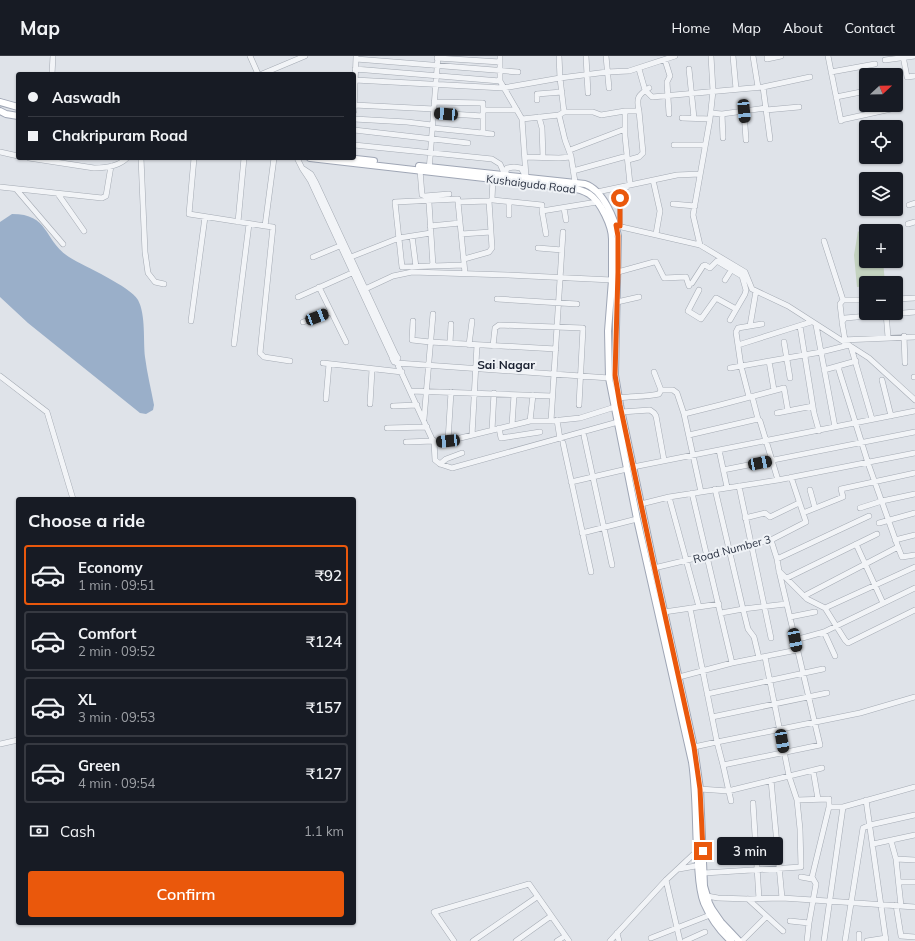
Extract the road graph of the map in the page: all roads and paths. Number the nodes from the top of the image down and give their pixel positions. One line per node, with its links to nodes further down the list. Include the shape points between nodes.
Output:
1 (53, 56): 28 (street)
2 (250, 56): 29 (street)
3 (305, 56): 30 (street)
4 (500, 56): 21 (street)
5 (559, 56): 38 (street)
6 (586, 56): 34 (street)
7 (606, 56): 32 (street)
8 (675, 56): 19 (street)
9 (711, 56): 47 (street)
10 (734, 56): 46 (street)
11 (753, 56): 42 (street)
12 (767, 56): 13 (street, via 767,59)
13 (781, 56)
14 (828, 56): 33 (street)
15 (915, 56): 17 (street)
16 (438, 57): 21 (street); 23 (street)
17 (903, 57): 20 (street); 36 (street, via 907,77)
18 (356, 58): 23 (street); 24 (street)
19 (665, 60): 25 (street); 52 (street, via 670,76 667,82)
20 (885, 60)
21 (500, 62): 27 (street)
22 (875, 64): 33 (street)
23 (437, 66): 27 (street); 35 (street)
24 (355, 69): 35 (street)
25 (639, 69): 32 (street); 45 (street)
26 (690, 69): 51 (street)
27 (500, 71): 31 (street); 40 (street)
28 (52, 72)
29 (257, 72)
30 (267, 72)
31 (518, 72)
32 (607, 72): 34 (street); 44 (street)
33 (831, 72): 53 (street)
34 (586, 75): 38 (street); 50 (street)
35 (436, 76): 40 (street); 41 (street)
36 (915, 76)
37 (810, 77): 42 (street)
38 (560, 78): 43 (street); 48 (street)
39 (356, 80): 41 (street)
40 (500, 81): 43 (street)
41 (436, 85): 43 (street); 57 (street)
42 (760, 87): 46 (street); 62 (street)
43 (503, 88): 64 (street)
44 (609, 88)
45 (647, 89): 52 (street, via 652,97); 68 (street, via 637,99)
46 (736, 89): 47 (street)
47 (713, 91): 51 (street); 76 (street)
48 (562, 92): 55 (street, via 538,94); 71 (street)
49 (859, 92): 53 (street)
50 (588, 93)
51 (692, 94): 52 (street); 79 (street)
52 (667, 97): 72 (street)
53 (836, 97): 70 (street, via 841,120)
54 (0, 98): 58 (main road)
55 (537, 100)
56 (0, 102): 58 (main road)
57 (434, 102): 63 (street, via 483,103); 67 (street)
58 (7, 104): 60 (main road)
59 (356, 105): 67 (street)
60 (16, 106)
61 (799, 107): 62 (street)
62 (766, 109): 69 (street); 88 (street)
63 (483, 110): 64 (street); 75 (street)
64 (517, 110): 81 (street)
65 (625, 110): 68 (street); 71 (street, via 601,115 593,112); 83 (street)
66 (0, 111): 74 (main road)
67 (434, 111): 75 (street); 82 (street)
68 (639, 111): 102 (street, via 643,153 639,157)
69 (744, 111): 73 (street); 90 (street)
70 (877, 112)
71 (561, 114): 77 (street); 95 (street, via 565,140)
72 (669, 114)
73 (722, 114): 76 (street); 87 (street)
74 (16, 116)
75 (483, 116): 85 (street)
76 (710, 116): 79 (street); 94 (street)
77 (539, 117): 81 (street); 101 (street)
78 (682, 118): 79 (street)
79 (694, 118)
80 (356, 119): 82 (street, via 407,122 432,125)
81 (522, 119): 100 (street)
82 (433, 128): 85 (street); 89 (street)
83 (625, 129): 95 (street); 102 (street)
84 (356, 130): 89 (street)
85 (483, 133): 86 (street)
86 (492, 134)
87 (723, 138)
88 (770, 139)
89 (432, 140): 91 (street); 97 (street)
90 (746, 140)
91 (468, 143)
92 (356, 145): 97 (street)
93 (674, 145): 94 (street)
94 (705, 145): 116 (street)
95 (570, 150): 99 (street)
96 (0, 152): 98 (street)
97 (431, 153): 113 (street); 117 (street, via 492,158 500,164)
98 (16, 156)
99 (571, 156): 101 (street); 115 (street)
100 (525, 157): 101 (street); 118 (street)
101 (543, 157)
102 (627, 158): 115 (street); 122 (street)
103 (356, 159): 113 (main road, Kushaiguda Road)
104 (49, 160): 112 (street, via 94,168)
105 (125, 160): 112 (street)
106 (141, 160): 177 (street, via 148,272 155,282)
107 (194, 160): 139 (street, via 189,214)
108 (244, 160): 141 (street)
109 (274, 160): 147 (street)
110 (298, 160): 161 (street)
111 (328, 160): 114 (main road, Kushaiguda Road)
112 (111, 166): 126 (street, via 104,198)
113 (430, 169): 114 (main road, Kushaiguda Road); 117 (main road, Kushaiguda Road); 119 (main road, Kushaiguda Road)
114 (420, 170): 127 (street, via 422,195)
115 (573, 171): 121 (street)
116 (700, 174): 120 (street); 135 (street)
117 (505, 175): 118 (main road, Kushaiguda Road)
118 (526, 177): 121 (main road, Kushaiguda Road)
119 (493, 179): 129 (street, via 492,200); 130 (main road, Kushaiguda Road, via 580,189)
120 (653, 180): 122 (street); 155 (street, via 660,212)
121 (575, 182): 125 (main road, Kushaiguda Road, via 588,185)
122 (630, 184): 125 (street); 146 (street, via 620,193)
123 (0, 187): 124 (street)
124 (16, 189): 126 (street); 159 (street)
125 (597, 192): 146 (main road, Kushaiguda Road, via 614,218)
126 (58, 194): 149 (street)
127 (449, 194)
128 (458, 202): 143 (street); 150 (street, via 489,201); 157 (street, via 456,199 395,202)
129 (509, 202): 137 (street, via 542,205); 138 (street)
130 (597, 202): 136 (street); 146 (main road, Kushaiguda Road, via 606,217)
131 (429, 203): 148 (street)
132 (915, 203): 134 (street)
133 (673, 204): 135 (street)
134 (909, 205)
135 (695, 206): 160 (street, via 693,215)
136 (564, 208): 137 (street); 140 (street)
137 (542, 211): 154 (street)
138 (509, 215)
139 (205, 217): 141 (street); 200 (street)
140 (566, 220)
141 (238, 222): 144 (street)
142 (915, 222): 145 (street)
143 (460, 223): 148 (street); 153 (street)
144 (249, 224): 147 (street); 219 (street)
145 (908, 224)
146 (615, 225): 155 (street); 172 (main road, Kushaiguda Road, via 618,236); 175 (main road, Kushaiguda Road, via 612,234)
147 (265, 226): 229 (street, via 272,227 260,352 264,357)
148 (430, 226): 152 (street)
149 (84, 231)
150 (491, 232): 153 (street); 166 (street, via 490,250)
151 (563, 232): 163 (street)
152 (431, 233): 156 (street); 169 (street)
153 (461, 234): 166 (street)
154 (546, 234)
155 (656, 234): 160 (street)
156 (412, 236): 157 (street); 168 (street)
157 (399, 238): 165 (street); 168 (street, via 402,267)
158 (824, 241): 187 (street)
159 (63, 244)
160 (700, 244): 170 (street)
161 (343, 245): 164 (street); 165 (street); 171 (street)
162 (538, 248): 163 (street)
163 (562, 250): 174 (street)
164 (313, 257)
165 (351, 257): 171 (street)
166 (464, 259): 167 (street)
167 (464, 265): 169 (street); 173 (street)
168 (416, 266): 169 (street)
169 (433, 266)
170 (733, 268): 172 (street, via 717,261 710,268 704,265 691,284 686,277 664,278 656,262); 176 (street); 181 (street, via 744,272 752,289); 192 (street, via 742,276 746,290)
171 (355, 271): 178 (street); 179 (street)
172 (618, 272): 190 (main road, Kushaiguda Road)
173 (465, 273): 174 (street); 179 (street, via 401,273)
174 (560, 277): 175 (street); 189 (street)
175 (612, 280): 246 (main road, Kushaiguda Road, via 608,331)
176 (725, 280)
177 (164, 284)
178 (319, 287): 182 (street); 193 (street)
179 (363, 290): 232 (street, via 394,356 398,358)
180 (699, 290): 192 (street, via 688,310 701,319 716,298)
181 (756, 291): 205 (street, via 788,306); 208 (street)
182 (298, 297)
183 (639, 297): 190 (street)
184 (497, 298): 189 (street)
185 (915, 298): 186 (street)
186 (903, 299)
187 (844, 300): 188 (street); 204 (street, via 840,304)
188 (859, 300)
189 (559, 302): 191 (street); 210 (street)
190 (617, 302): 260 (main road, Kushaiguda Road, via 615,375)
191 (577, 304)
192 (736, 310): 198 (street)
193 (331, 312): 203 (street); 215 (street)
194 (915, 312): 195 (street)
195 (903, 313)
196 (433, 314): 216 (street)
197 (859, 316): 204 (street, via 847,317)
198 (730, 320)
199 (887, 320): 212 (street)
200 (191, 321)
201 (413, 321): 216 (street, via 412,340)
202 (472, 321): 220 (street)
203 (303, 322)
204 (842, 322): 214 (street)
205 (814, 323): 209 (street); 214 (street); 226 (street)
206 (451, 324): 218 (street)
207 (762, 324): 208 (street)
208 (750, 326): 222 (street, via 737,330)
209 (800, 326): 222 (street); 227 (street)
210 (558, 327): 223 (street, via 499,325 495,328); 225 (street); 245 (street, via 583,328)
211 (904, 336): 212 (street); 213 (street); 233 (street)
212 (888, 337): 214 (street)
213 (915, 337)
214 (842, 340): 224 (street)
215 (346, 342)
216 (430, 342): 218 (street); 234 (street)
217 (784, 342): 228 (street)
218 (450, 343): 220 (street)
219 (234, 344)
220 (469, 344): 221 (street)
221 (477, 345): 223 (street); 238 (street)
222 (738, 345): 235 (street)
223 (493, 346): 225 (street)
224 (850, 346): 226 (street); 231 (street); 262 (street, via 869,358)
225 (556, 349): 243 (street)
226 (821, 352): 227 (street); 240 (street)
227 (805, 355): 228 (street); 267 (street)
228 (786, 357): 230 (street); 247 (street)
229 (290, 361)
230 (770, 361): 235 (street); 250 (street)
231 (856, 361): 236 (street); 276 (street)
232 (397, 362): 234 (street); 241 (street)
233 (905, 363)
234 (429, 366): 238 (street); 252 (street)
235 (741, 366): 237 (street); 259 (street)
236 (838, 367): 240 (street); 281 (street)
237 (730, 368)
238 (475, 369): 243 (street); 254 (street)
239 (372, 370): 241 (street); 261 (street, via 326,363); 263 (street)
240 (824, 370): 284 (street)
241 (402, 372): 251 (street)
242 (654, 372): 249 (street)
243 (554, 374): 245 (street); 258 (street)
244 (0, 376): 323 (street, via 47,412)
245 (581, 376): 246 (street); 265 (street)
246 (609, 378): 268 (main road, Kushaiguda Road)
247 (790, 378)
248 (882, 380): 274 (street)
249 (661, 390): 260 (street, via 659,394); 273 (street, via 677,393)
250 (774, 390): 259 (street); 271 (street, via 784,388)
251 (411, 391): 252 (street); 264 (street)
252 (427, 391): 253 (street); 277 (street)
253 (451, 392): 254 (street); 296 (street)
254 (474, 393): 255 (street); 292 (street)
255 (494, 393): 256 (street); 287 (street)
256 (514, 395): 257 (street); 282 (street)
257 (533, 395): 258 (street); 278 (street)
258 (552, 396): 279 (street)
259 (750, 397): 273 (street); 275 (street)
260 (619, 398): 270 (main road, Kushaiguda Road)
261 (326, 399)
262 (915, 400)
263 (370, 404)
264 (417, 405): 266 (street); 277 (street)
265 (579, 405)
266 (392, 406)
267 (813, 406): 271 (street); 288 (street)
268 (615, 407): 279 (street, via 580,418); 280 (main road, Kushaiguda Road)
269 (915, 411): 274 (street)
270 (621, 412): 304 (street, via 654,412); 308 (main road, Kushaiguda Road)
271 (788, 412): 272 (street)
272 (777, 413)
273 (684, 414): 291 (street)
274 (891, 416): 276 (street)
275 (758, 419): 291 (street); 294 (street)
276 (872, 419): 281 (street)
277 (424, 420): 283 (street)
278 (530, 421): 279 (street); 282 (street)
279 (554, 421): 297 (street)
280 (618, 422): 297 (street); 308 (main road, Kushaiguda Road)
281 (855, 423): 284 (street); 299 (street)
282 (512, 425): 286 (street)
283 (427, 427): 285 (street); 295 (street)
284 (835, 427): 288 (street)
285 (387, 428)
286 (499, 428): 287 (street); 289 (street, via 501,438)
287 (492, 430): 292 (street)
288 (819, 431): 294 (street)
289 (540, 432)
290 (915, 432): 299 (street)
291 (688, 435): 303 (street)
292 (472, 436): 296 (street)
293 (584, 436): 311 (street)
294 (766, 440): 300 (street); 305 (street)
295 (434, 441): 296 (street); 298 (street); 307 (street, via 435,460)
296 (448, 441)
297 (562, 441): 307 (street, via 452,468); 315 (street)
298 (406, 442)
299 (862, 442): 305 (street); 306 (street)
300 (719, 450): 303 (street); 309 (street)
301 (462, 453): 307 (street)
302 (915, 453): 306 (street)
303 (692, 456): 304 (street); 320 (street)
304 (664, 460): 308 (street)
305 (772, 460): 309 (street); 313 (street)
306 (868, 463): 312 (street); 314 (street)
307 (440, 464)
308 (630, 468): 311 (street); 327 (main road); 334 (main road)
309 (723, 470): 317 (street)
310 (915, 473): 314 (street)
311 (592, 477): 315 (street); 337 (street)
312 (791, 477): 313 (street); 326 (street)
313 (778, 480): 316 (street)
314 (875, 481): 325 (street); 328 (street, via 841,489 843,497)
315 (571, 482): 338 (street)
316 (739, 486): 317 (street); 333 (street)
317 (727, 487): 318 (street)
318 (716, 489): 320 (street); 347 (street)
319 (810, 490): 328 (street)
320 (701, 492): 321 (street)
321 (692, 493): 324 (street); 348 (street)
322 (915, 494): 325 (street)
323 (72, 497)
324 (669, 498): 327 (street); 351 (street)
325 (882, 501): 329 (street); 335 (street)
326 (799, 503): 330 (street); 333 (street, via 770,517 765,514)
327 (641, 504): 346 (main road)
328 (815, 508): 330 (street)
329 (860, 508)
330 (803, 513): 341 (street, Road Number 3, via 806,522)
331 (915, 513): 335 (street)
332 (868, 516): 350 (street)
333 (745, 518): 344 (street)
334 (637, 519): 337 (street); 346 (main road)
335 (888, 520): 336 (street); 342 (street)
336 (879, 523)
337 (604, 527): 338 (street); 353 (street)
338 (582, 532): 357 (street)
339 (877, 534): 343 (street)
340 (915, 535): 342 (street)
341 (771, 540): 344 (street, Road Number 3); 350 (street)
342 (895, 540): 345 (street)
343 (856, 544): 352 (street); 358 (street)
344 (750, 545): 347 (street, Road Number 3); 366 (street)
345 (898, 547): 349 (street, via 902,557); 352 (street)
346 (647, 550): 355 (main road); 421 (main road, via 692,762)
347 (730, 550): 348 (street, Road Number 3); 369 (street)
348 (706, 555): 351 (street, Road Number 3); 363 (street)
349 (915, 555)
350 (777, 558): 356 (street)
351 (687, 561): 355 (street, Road Number 3); 365 (street)
352 (865, 564): 359 (street); 361 (street)
353 (612, 565)
354 (915, 567): 359 (street)
355 (654, 568): 371 (main road)
356 (779, 571): 358 (street); 364 (street)
357 (590, 572)
358 (787, 578): 361 (street)
359 (875, 585): 362 (street); 368 (street)
360 (915, 588): 362 (street)
361 (804, 596): 368 (street)
362 (883, 603): 375 (street)
363 (719, 604): 365 (street); 373 (street)
364 (786, 604): 366 (street); 374 (street)
365 (699, 607): 367 (street)
366 (765, 607): 369 (street); 377 (street)
367 (690, 608): 371 (street); 384 (street)
368 (825, 608): 375 (street)
369 (743, 609): 373 (street); 381 (street, via 748,629)
370 (915, 610): 375 (street, via 850,643)
371 (664, 612): 386 (main road)
372 (815, 612): 374 (street)
373 (721, 613): 382 (street)
374 (790, 617): 378 (street)
375 (836, 626): 376 (street)
376 (824, 632): 378 (street); 380 (street)
377 (771, 638)
378 (795, 640): 379 (street)
379 (797, 650): 381 (street); 385 (street)
380 (835, 656)
381 (762, 657): 382 (street); 387 (street)
382 (732, 663): 384 (street)
383 (823, 669): 385 (street)
384 (702, 670): 386 (street); 389 (street)
385 (802, 673): 387 (street); 390 (street)
386 (679, 677): 399 (main road)
387 (770, 680): 389 (street); 392 (street)
388 (826, 693): 390 (street)
389 (707, 694): 393 (street)
390 (808, 696): 392 (street); 394 (street)
391 (915, 697): 394 (street)
392 (774, 703): 393 (street); 395 (street)
393 (712, 717): 397 (street)
394 (814, 722): 395 (street); 400 (street, via 820,744)
395 (780, 729): 397 (street); 400 (street)
396 (16, 740): 398 (street)
397 (717, 742): 399 (street); 401 (street)
398 (0, 744)
399 (694, 747): 407 (main road)
400 (784, 752): 401 (street); 404 (street)
401 (723, 765): 408 (street)
402 (822, 768): 403 (street)
403 (813, 770): 404 (street); 409 (street)
404 (789, 776): 405 (street); 410 (street)
405 (772, 780): 408 (street); 425 (street)
406 (915, 787): 411 (street)
407 (700, 789): 408 (street); 421 (main road)
408 (728, 791): 412 (street)
409 (818, 799): 410 (street); 414 (street, via 829,799)
410 (797, 800): 425 (street, via 802,867)
411 (866, 800): 415 (street); 417 (street)
412 (731, 801)
413 (753, 803): 426 (street)
414 (829, 807): 415 (street); 430 (street)
415 (843, 807): 440 (street)
416 (915, 815): 417 (street)
417 (870, 825): 420 (street); 441 (street, via 863,828)
418 (915, 835): 419 (street)
419 (891, 841): 420 (street); 422 (street)
420 (873, 844): 442 (street)
421 (700, 851): 424 (main road); 427 (street)
422 (896, 860): 423 (street); 432 (street)
423 (915, 860)
424 (701, 865): 427 (street); 428 (main road); 445 (main road, via 700,888)
425 (780, 868): 426 (street); 436 (street)
426 (757, 869): 428 (street); 438 (street)
427 (676, 870): 431 (street)
428 (704, 873): 434 (main road)
429 (801, 877): 430 (street)
430 (812, 879): 439 (street, via 816,884)
431 (666, 880): 450 (street); 453 (street)
432 (899, 882): 433 (street); 443 (street)
433 (915, 882)
434 (707, 896): 437 (street); 470 (main road, via 721,922)
435 (537, 897): 446 (street); 459 (street, via 528,884 434,912); 461 (street)
436 (782, 898): 438 (street); 439 (street)
437 (748, 899): 438 (street); 447 (street)
438 (759, 899)
439 (813, 900): 440 (street); 449 (street)
440 (830, 902): 441 (street); 472 (street)
441 (851, 903): 442 (street); 473 (street)
442 (881, 904): 443 (street); 460 (street)
443 (899, 905): 444 (street); 458 (street)
444 (915, 907)
445 (710, 914): 450 (street); 469 (main road)
446 (551, 916): 455 (street); 462 (street)
447 (766, 917): 451 (street); 470 (street)
448 (790, 921): 449 (street)
449 (809, 923): 471 (street)
450 (677, 927): 457 (street); 467 (street)
451 (783, 931)
452 (705, 932): 468 (street)
453 (617, 933): 465 (street); 466 (street)
454 (859, 934): 474 (street)
455 (565, 936): 463 (street); 464 (street)
456 (915, 937): 458 (street)
457 (651, 938)
458 (902, 939)
459 (451, 940)
460 (886, 940): 475 (street)
461 (474, 941)
462 (516, 941)
463 (557, 941)
464 (569, 941)
465 (610, 941)
466 (619, 941)
467 (680, 941)
468 (685, 941)
469 (731, 941)
470 (740, 941)
471 (807, 941)
472 (824, 941)
473 (845, 941)
474 (859, 941)
475 (867, 941)

